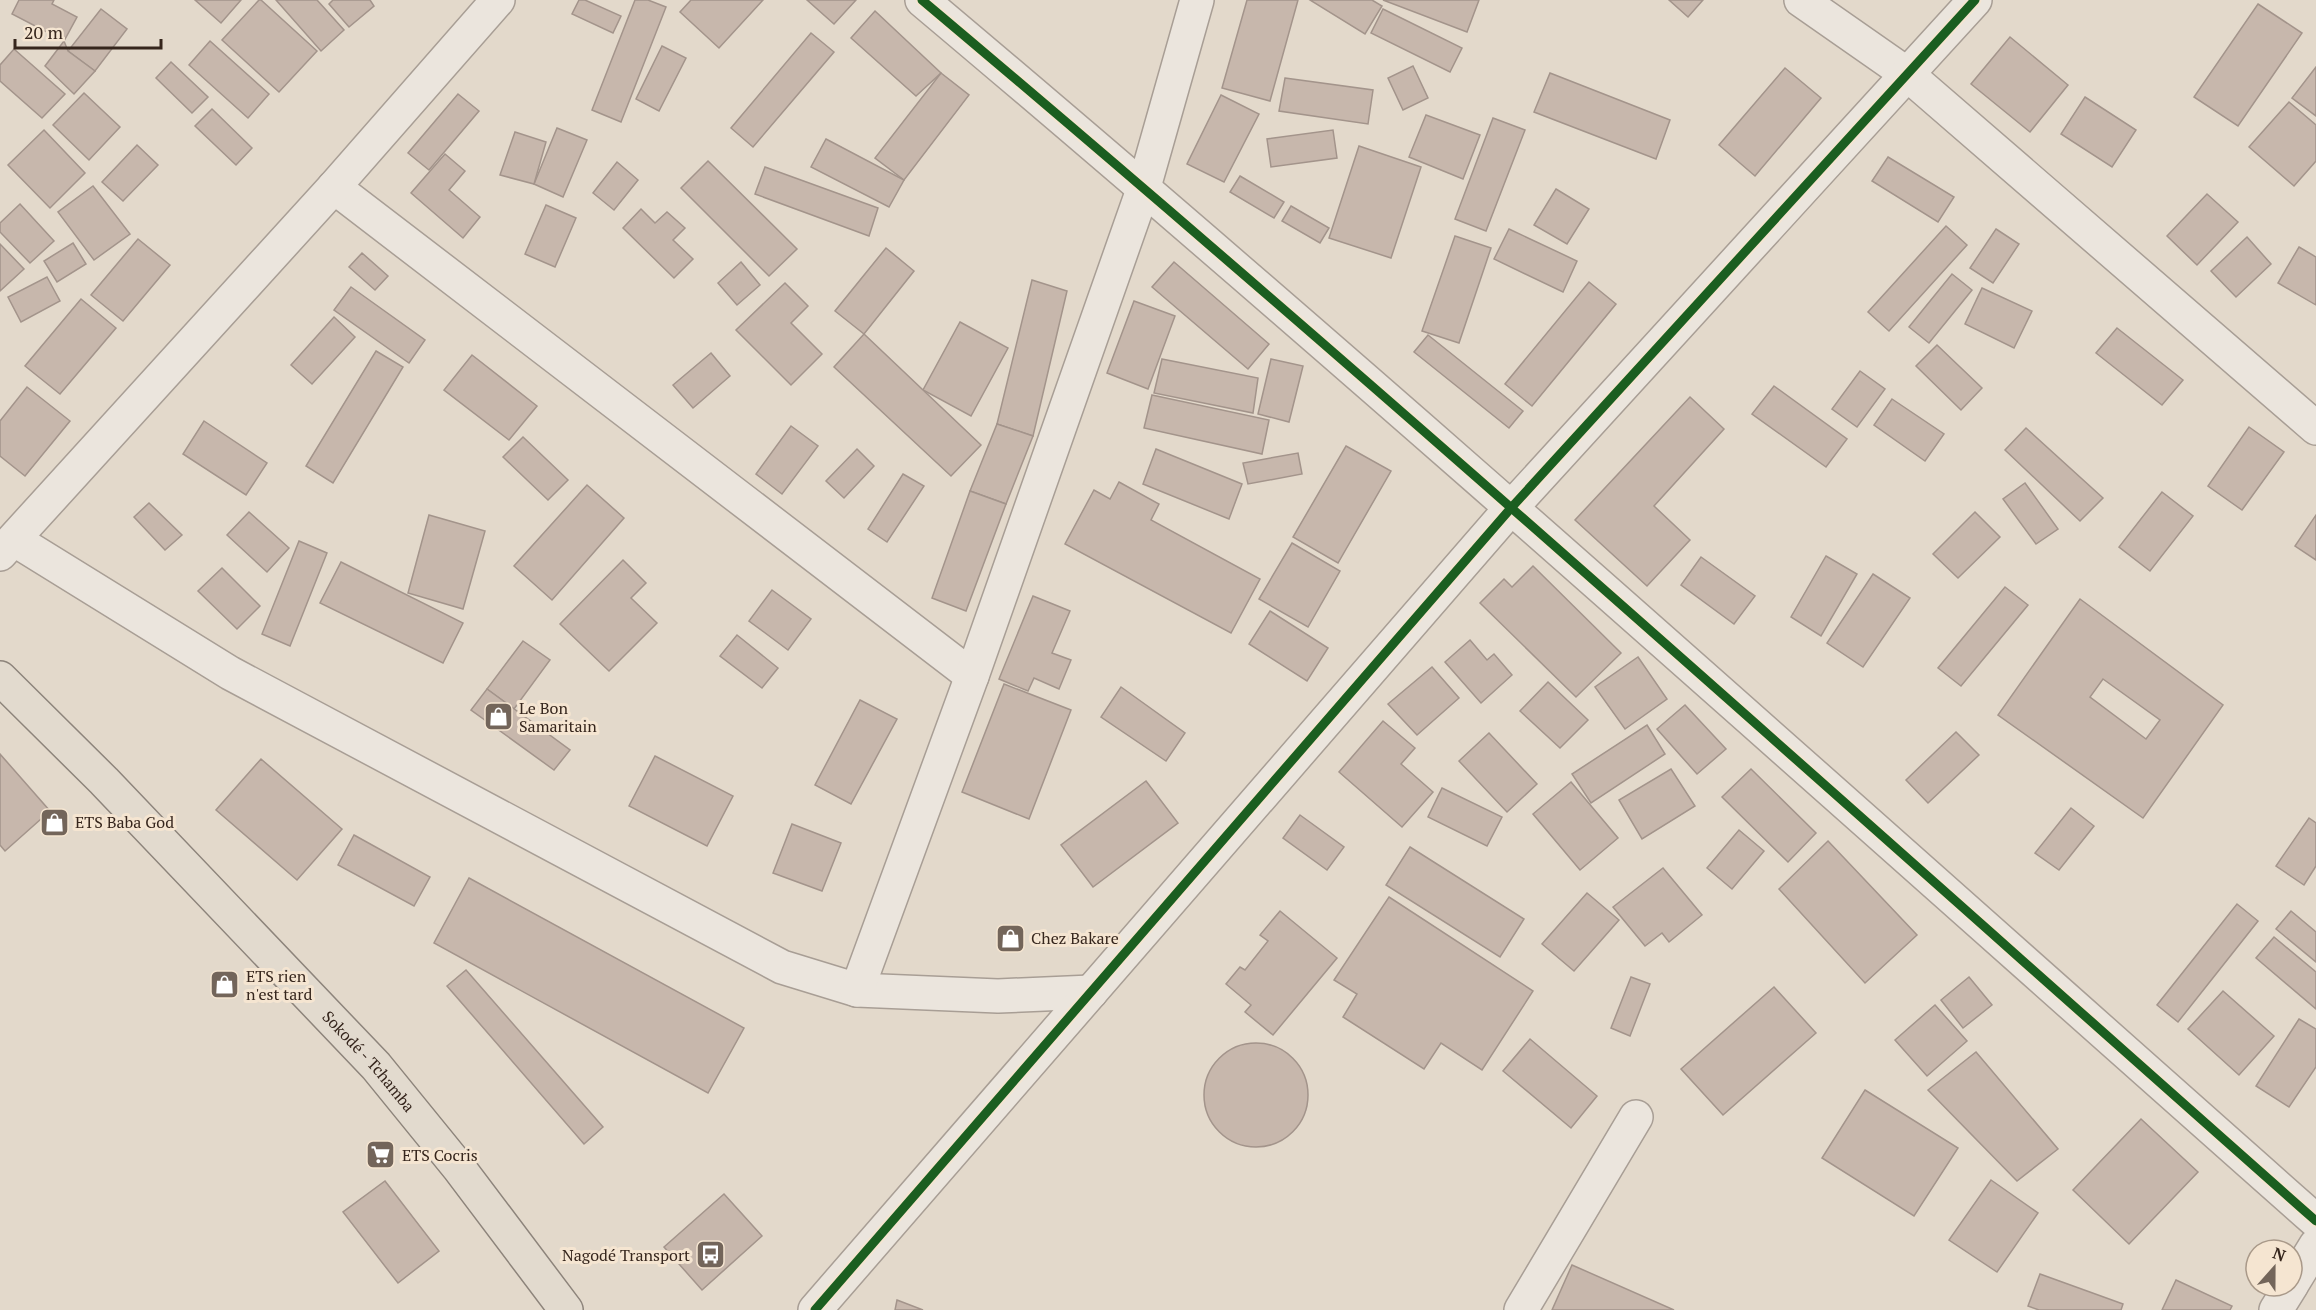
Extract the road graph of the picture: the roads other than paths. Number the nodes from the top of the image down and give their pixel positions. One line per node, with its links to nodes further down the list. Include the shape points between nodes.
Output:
1 (498, 0): 7 (street)
2 (922, 0): 8 (street)
3 (1197, 0): 8 (street)
4 (1801, 0): 6 (street)
5 (1975, 0): 6 (street)
6 (1907, 74): 9 (street); 10 (street)
7 (334, 187): 11 (street); 12 (street)
8 (1144, 187): 10 (street); 12 (street)
9 (2316, 428)
10 (1511, 508): 15 (street); 17 (street)
11 (7, 547): 14 (street, via 230,673 782,967)
12 (972, 676): 14 (street)
13 (0, 678): 20 (main road, Sokodé - Tchamba, via 104,781 376,1066)
14 (857, 990): 15 (street, via 998,996)
15 (1091, 992): 21 (street)
16 (1636, 1117): 22 (street)
17 (2316, 1221)
18 (2316, 1245): 19 (street)
19 (2304, 1264)
20 (566, 1310)
21 (815, 1310)
22 (1521, 1310)

